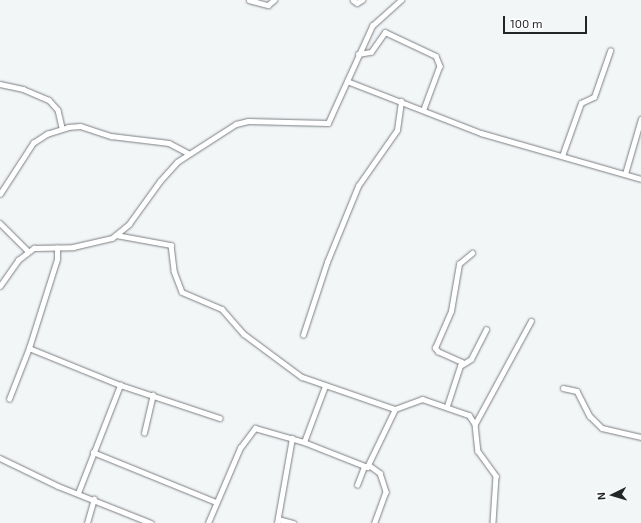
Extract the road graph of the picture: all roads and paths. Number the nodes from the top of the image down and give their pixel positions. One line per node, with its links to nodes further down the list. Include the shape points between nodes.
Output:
1 (249, 0): 2 (street, via 268,5)
2 (274, 0)
3 (353, 0): 4 (street, via 357,3)
4 (362, 0)
5 (393, 0): 7 (street)
6 (401, 0): 7 (street)
7 (396, 4): 9 (street, via 374,23)
8 (610, 52): 17 (street, via 594,97 581,103)
9 (358, 54): 10 (street); 13 (street, via 371,52 386,32 439,59 440,66)
10 (347, 81): 12 (street); 16 (street, via 328,123 245,121)
11 (0, 84): 15 (street, via 27,90 49,100 58,110)
12 (401, 101): 13 (street); 29 (street, via 397,130 358,186 327,262)
13 (424, 109): 17 (street, via 481,133)
14 (641, 119): 18 (street)
15 (62, 128): 16 (street, via 80,126 111,136 169,143); 20 (street, via 33,143)
16 (188, 153): 22 (street, via 163,177 132,220)
17 (562, 156): 18 (street)
18 (625, 174): 19 (street)
19 (641, 179)
20 (0, 194)
21 (0, 223): 24 (street)
22 (116, 235): 23 (street, via 104,241); 33 (street, via 171,245 174,271 182,292 222,309 244,334 288,368 302,378)
23 (58, 248): 24 (street, via 38,248); 30 (street, via 57,259)
24 (28, 252): 26 (street)
25 (472, 253): 31 (street, via 459,264 451,311 435,348 438,352)
26 (0, 286)
27 (531, 321): 40 (street)
28 (486, 330): 31 (street, via 471,359)
29 (303, 335)
30 (29, 348): 32 (street); 36 (street)
31 (463, 363): 37 (street)
32 (120, 385): 35 (street); 45 (street)
33 (325, 386): 38 (street, via 357,394); 44 (street)
34 (563, 388): 42 (street, via 576,391 590,416 602,428)
35 (153, 395): 39 (street); 41 (street)
36 (9, 399)
37 (447, 406): 38 (street, via 418,399 406,407); 40 (street, via 469,415)
38 (395, 409): 47 (street)
39 (220, 418)
40 (475, 424): 60 (street, via 478,451 496,476)
41 (144, 433)
42 (641, 437)
43 (292, 438): 44 (street); 52 (street, via 260,427 251,430); 54 (street)
44 (304, 442): 48 (street)
45 (93, 452): 50 (street); 52 (street)
46 (0, 458): 50 (street)
47 (370, 465): 48 (street); 59 (street, via 380,473 386,492)
48 (364, 467): 49 (street)
49 (357, 486)
50 (78, 493): 51 (street)
51 (94, 499): 53 (street); 55 (street)
52 (216, 502): 57 (street)
53 (142, 521): 56 (street)
54 (278, 521): 58 (street)
55 (87, 523)
56 (150, 523)
57 (208, 523)
58 (292, 523)
59 (375, 523)
60 (493, 523)

